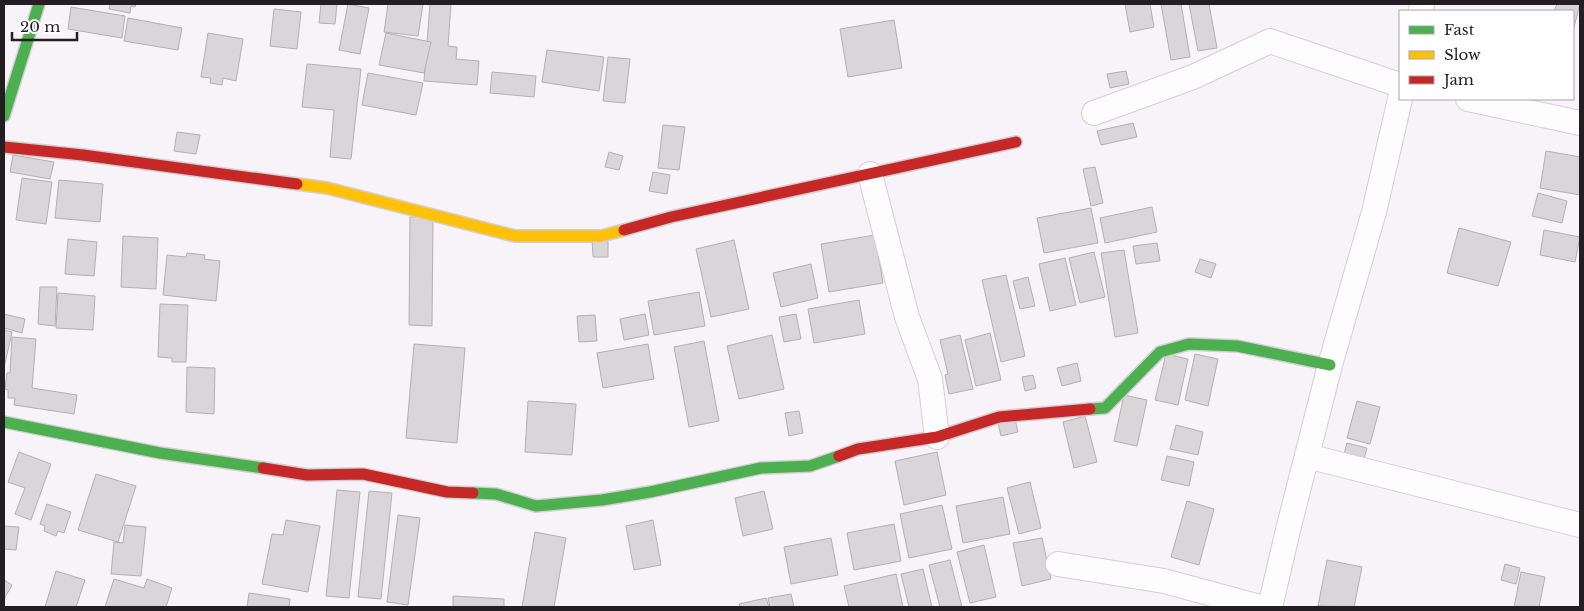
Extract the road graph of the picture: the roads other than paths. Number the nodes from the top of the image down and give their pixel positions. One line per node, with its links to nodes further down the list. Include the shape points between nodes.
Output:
1 (39, 4): 6 (street)
2 (1399, 85): 5 (street, via 1270,41 1193,77)
3 (1400, 100): 11 (street, via 1374,212)
4 (1473, 100): 7 (street)
5 (1094, 113)
6 (4, 116)
7 (1580, 123)
8 (1016, 142): 10 (street)
9 (4, 147): 10 (street, via 327,188 516,236 601,236 670,217)
10 (870, 174): 13 (street, via 908,317 930,379)
11 (1330, 365): 13 (street, via 1237,346 1189,344 1160,352 1105,408 999,417); 14 (street)
12 (4, 422): 13 (street, via 160,453 307,475 363,474 447,492 496,494 536,506 650,492 761,468 810,466 858,449)
13 (937, 437)
14 (1307, 456): 15 (street); 18 (street)
15 (1580, 525)
16 (1058, 564): 17 (street, via 1164,581)
17 (1260, 607)
18 (1270, 607)

